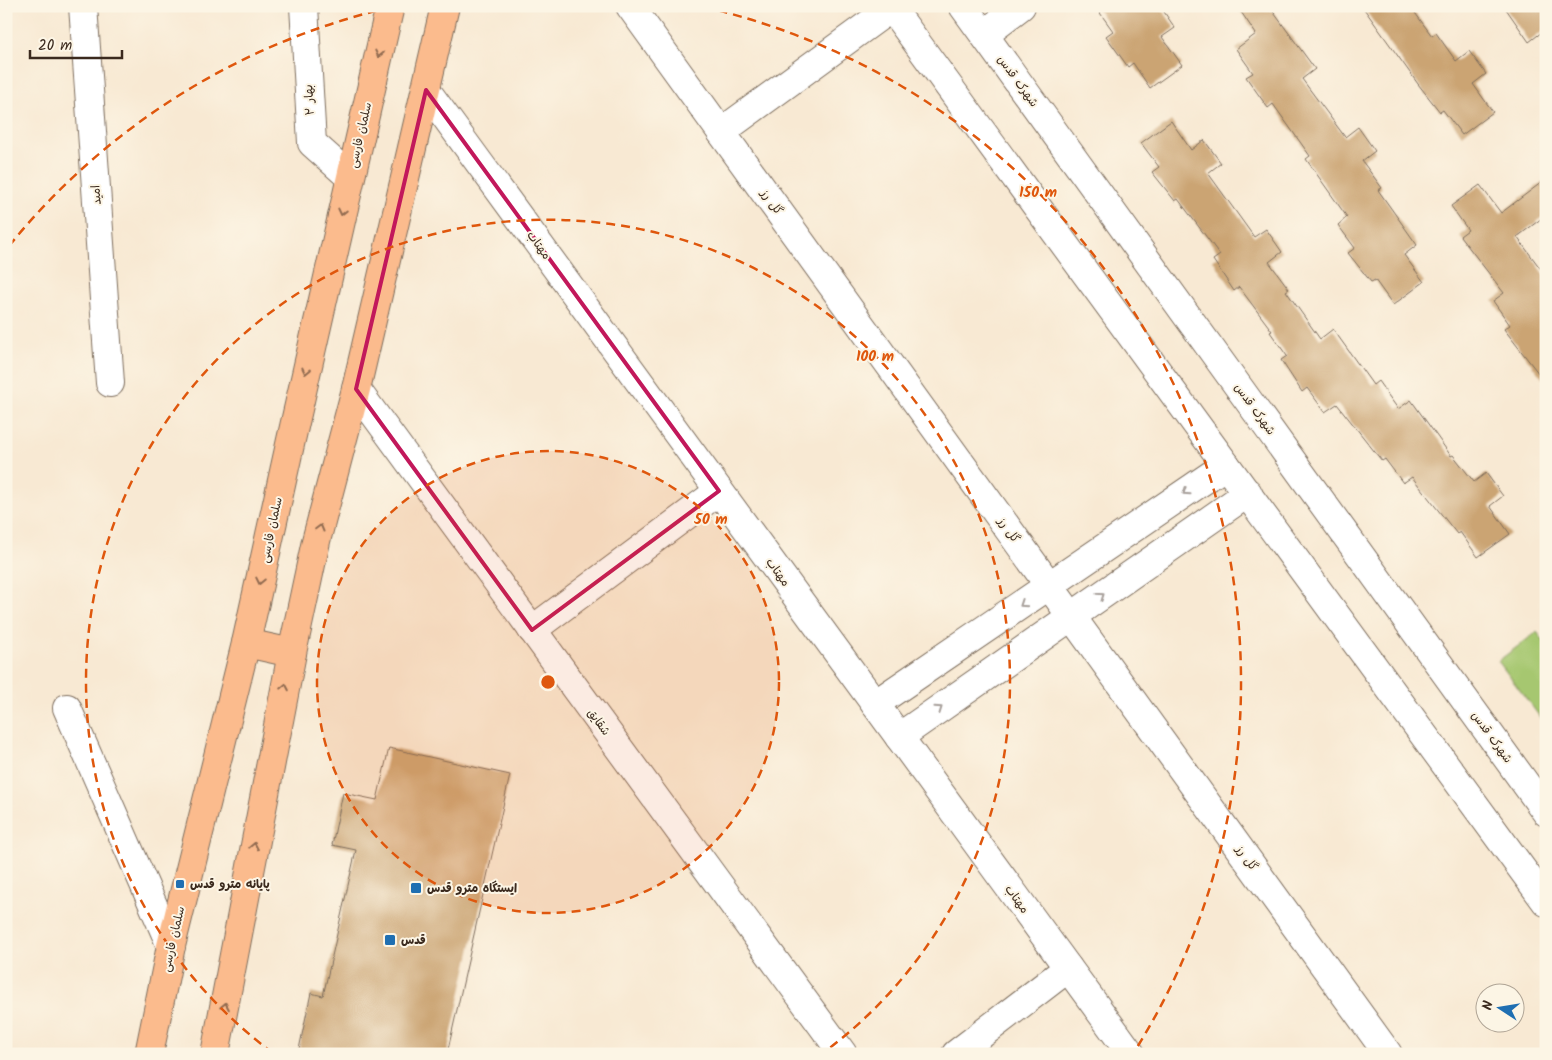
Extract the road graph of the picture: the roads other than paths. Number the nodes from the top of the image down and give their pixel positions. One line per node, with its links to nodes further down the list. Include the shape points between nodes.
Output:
1 (83, 6): 13 (street, امید)
2 (304, 6): 12 (street, بهار ۲, via 312,143)
3 (390, 6): 12 (main road, سلمان فارسی, one-way to 12)
4 (445, 6): 10 (main road)
5 (630, 6): 11 (street, گل رز)
6 (963, 6): 9 (street, شهرک قدس)
7 (1021, 6): 9 (street)
8 (891, 7): 11 (street); 15 (street)
9 (984, 34): 26 (street, شهرک قدس)
10 (426, 90): 14 (main road); 16 (street, مهتاب)
11 (721, 132): 18 (street, گل رز)
12 (350, 177): 21 (main road, سلمان فارسی, one-way to 21)
13 (110, 383)
14 (356, 389): 20 (street, شقايق); 22 (main road, one-way to 14, via 316,541)
15 (1226, 465): 17 (street); 18 (street, one-way to 18)
16 (719, 491): 20 (street); 23 (street, مهتاب)
17 (1248, 493): 19 (street, one-way to 17); 27 (street)
18 (1050, 586): 19 (street, گل رز); 23 (street, one-way to 23)
19 (1072, 616): 25 (street, one-way to 19); 35 (street, گل رز)
20 (532, 630): 32 (street, شقايق)
21 (246, 643): 22 (main road); 28 (main road, سلمان فارسی)
22 (292, 653): 31 (main road, one-way to 22)
23 (875, 704): 25 (street, مهتاب)
24 (67, 708): 28 (street)
25 (899, 737): 29 (street, مهتاب)
26 (1546, 812)
27 (1546, 902)
28 (171, 946): 30 (main road, سلمان فارسی)
29 (1068, 968): 33 (street); 34 (street, مهتاب)
30 (149, 1054)
31 (215, 1054)
32 (843, 1054)
33 (956, 1054)
34 (1131, 1054)
35 (1388, 1054)

